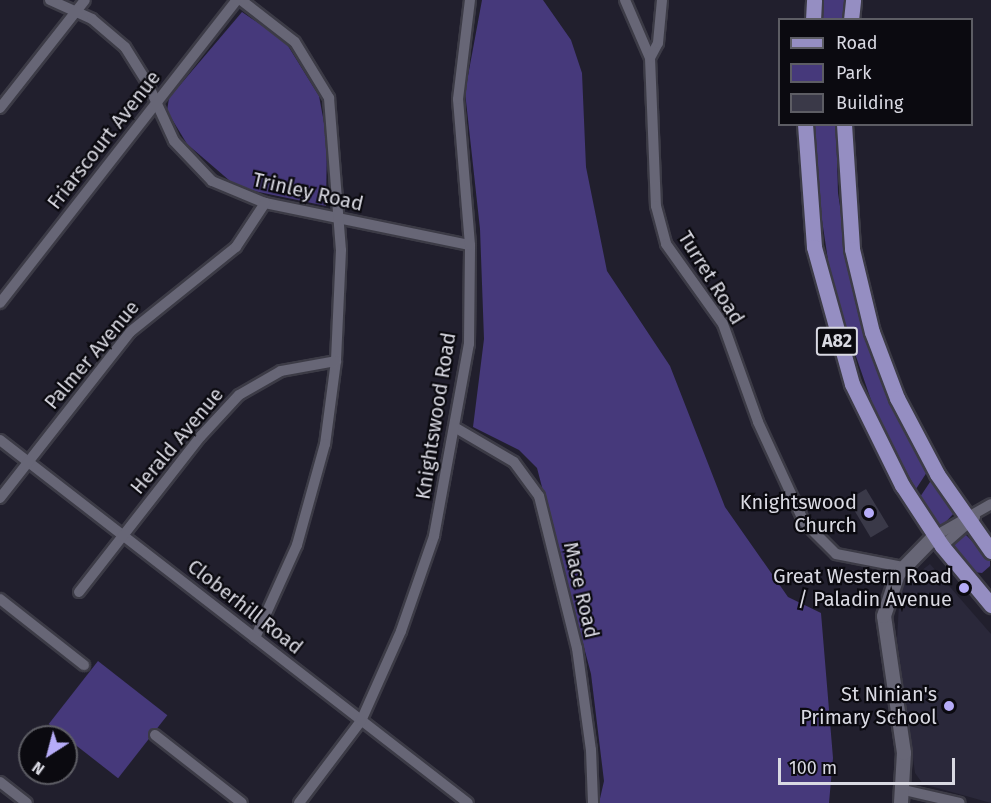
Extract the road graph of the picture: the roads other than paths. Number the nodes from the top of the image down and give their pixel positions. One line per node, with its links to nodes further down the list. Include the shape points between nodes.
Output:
1 (50, 0): 10 (street, Trinley Road)
2 (85, 0): 10 (street)
3 (239, 0): 14 (street, Friarscourt Avenue); 19 (street, via 282,29 320,77 334,127)
4 (459, 0): 9 (street)
5 (625, 0): 13 (street)
6 (662, 0): 13 (street, Turret Road, via 658,43)
7 (814, 0): 11 (main road)
8 (853, 0): 12 (main road)
9 (470, 3): 20 (street, Knightswood Road, via 458,99)
10 (77, 10): 14 (street, Trinley Road, via 125,47); 15 (street)
11 (813, 18)
12 (851, 18)
13 (650, 58): 32 (street, Turret Road, via 656,206 661,233 723,324 758,422 795,504 814,536 836,554)
14 (156, 104): 18 (street, Trinley Road, via 174,141 199,170 227,189); 21 (street, Friarscourt Avenue)
15 (0, 108)
16 (805, 126): 30 (main road, A82, via 814,247 842,354 883,450)
17 (844, 126): 28 (main road, A82, via 852,249 872,332 897,398)
18 (265, 203): 19 (street, Trinley Road); 25 (street, Palmer Avenue, via 236,247 130,332)
19 (338, 219): 20 (street, Trinley Road); 22 (street, via 341,294)
20 (470, 244): 23 (street, Knightswood Road, via 469,344)
21 (0, 303)
22 (336, 361): 29 (street, Herald Avenue, via 281,371 239,394); 36 (street, via 316,481 283,582)
23 (456, 428): 38 (street, Knightswood Road, via 419,585); 46 (street, Mace Road, via 514,462 539,496 577,648 591,750)
24 (0, 440): 25 (street, Cloberhill Road)
25 (28, 462): 26 (street, Palmer Avenue); 29 (street, Cloberhill Road)
26 (0, 498)
27 (986, 507): 28 (street)
28 (967, 520): 30 (street); 31 (main road, A82)
29 (123, 535): 33 (street, Herald Avenue); 36 (street, Cloberhill Road)
30 (938, 541): 32 (street, via 916,552); 35 (main road, A82)
31 (991, 551)
32 (903, 567): 41 (street, via 890,591 884,633 901,722)
33 (79, 592)
34 (0, 598): 37 (street)
35 (991, 604)
36 (255, 638): 38 (street, Cloberhill Road)
37 (84, 665)
38 (361, 721): 44 (street, Knightswood Road); 45 (street, Cloberhill Road)
39 (154, 735): 43 (street)
40 (0, 782): 42 (street)
41 (902, 797): 47 (street)
42 (27, 803)
43 (242, 803)
44 (299, 803)
45 (468, 803)
46 (593, 803)
47 (960, 803)

